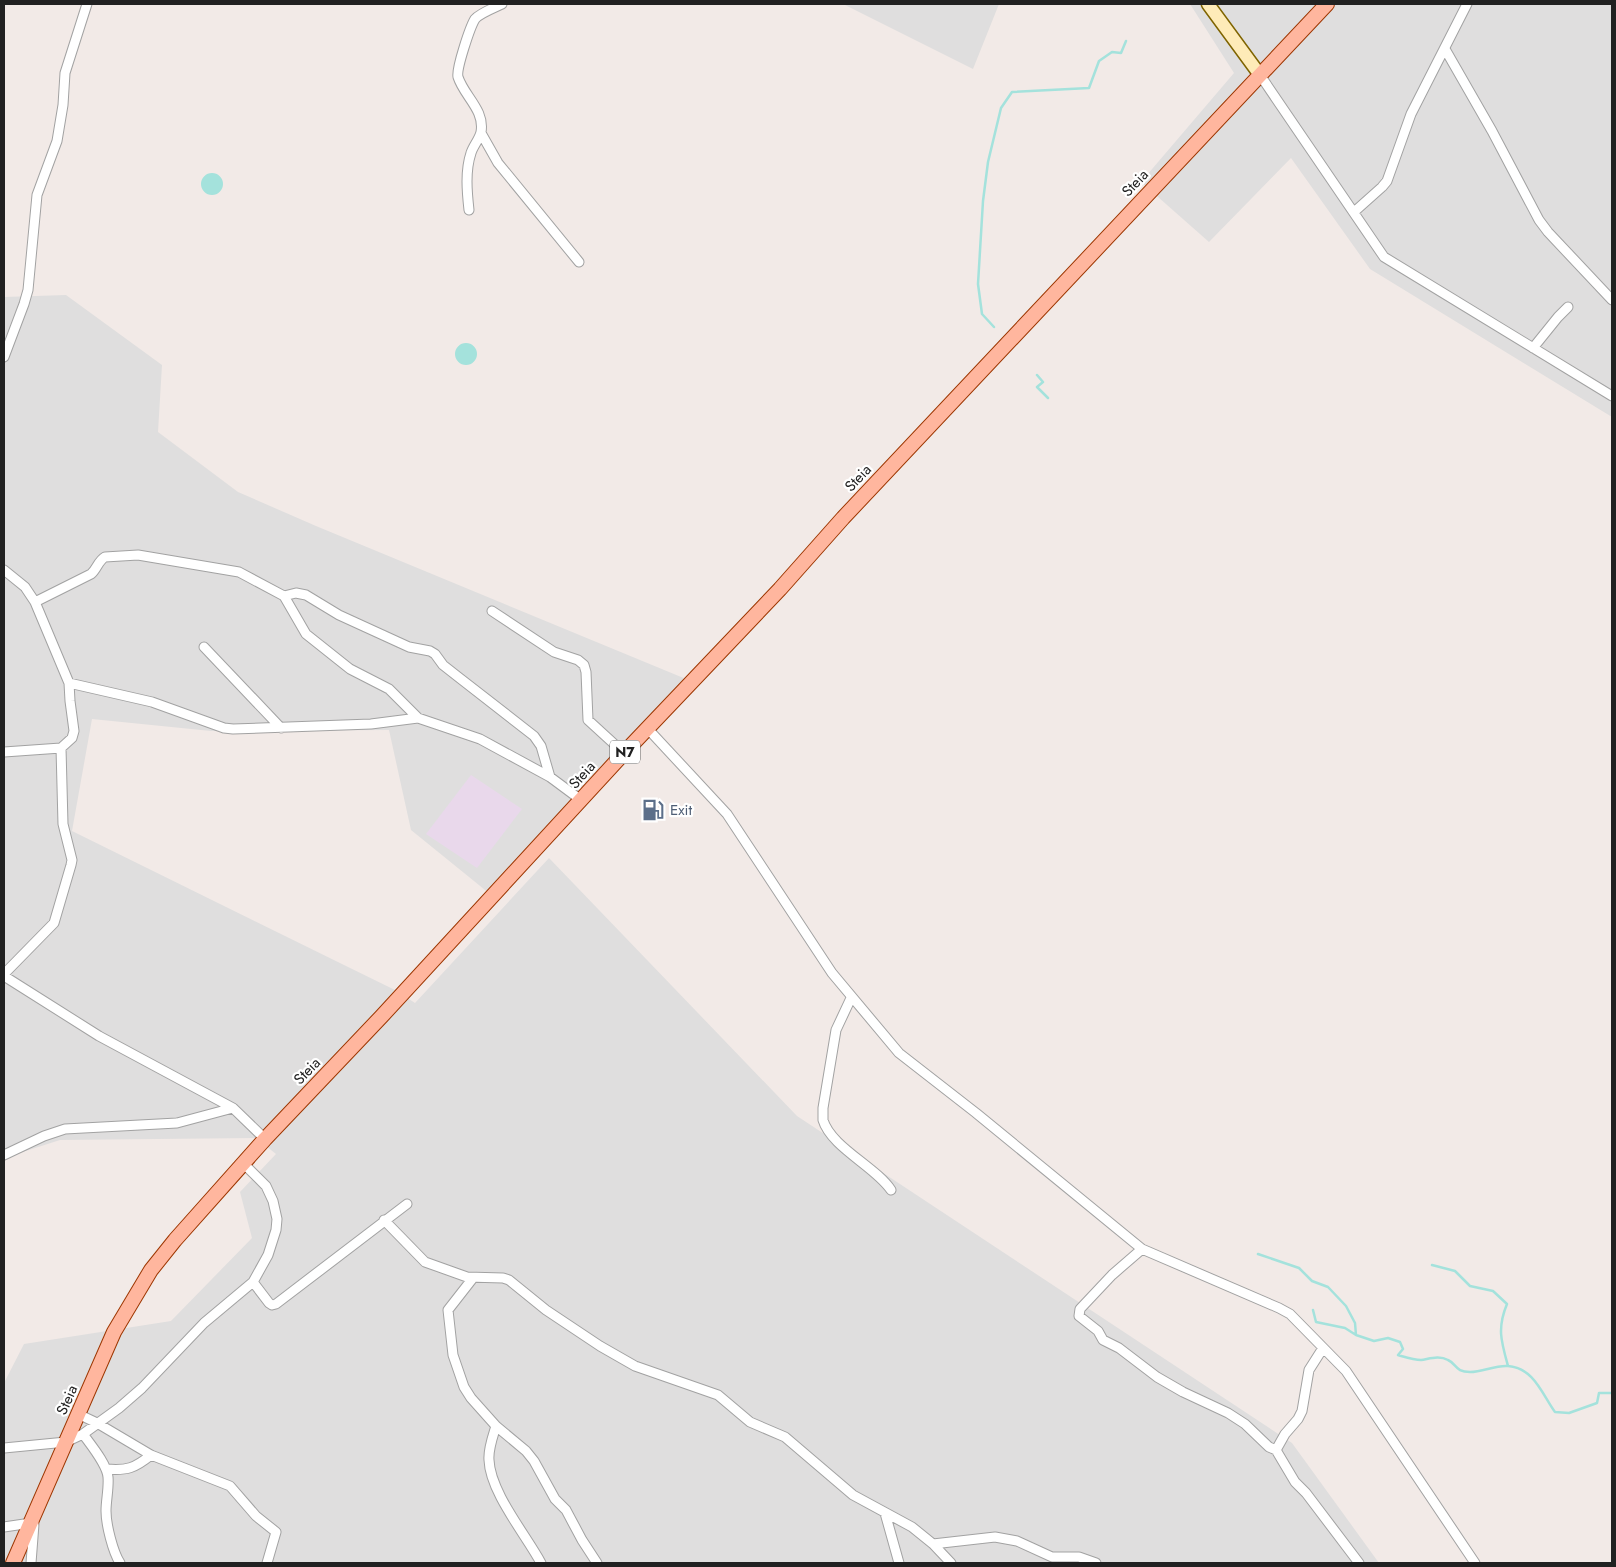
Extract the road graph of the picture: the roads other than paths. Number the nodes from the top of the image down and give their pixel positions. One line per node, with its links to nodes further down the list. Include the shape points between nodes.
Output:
1 (87, 4): 15 (street, via 66,73 57,141 37,194 26,297)
2 (502, 4): 8 (street, via 476,18 458,72 478,110)
3 (1208, 4): 7 (street)
4 (1326, 4): 7 (main road, Steia / N7)
5 (1467, 4): 6 (street)
6 (1445, 49): 10 (street, via 1411,114 1387,181); 12 (street, via 1539,220)
7 (1260, 75): 10 (street); 25 (main road, Steia / N7)
8 (481, 133): 9 (street, via 468,168); 11 (street, via 498,163)
9 (469, 210)
10 (1354, 212): 14 (street, via 1384,257)
11 (579, 262)
12 (1612, 300)
13 (1568, 307): 14 (street)
14 (1533, 348): 16 (street)
15 (4, 357)
16 (1612, 396)
17 (4, 570): 19 (street, via 25,587)
18 (284, 596): 19 (street, via 239,572 138,555 105,557 91,574); 23 (street, via 306,634 350,669 389,689); 29 (street, via 301,593 339,615 409,647 435,654 457,676 534,736 541,746)
19 (35, 602): 22 (street)
20 (492, 611): 28 (street, via 554,652 571,656 584,665 588,720)
21 (204, 647): 24 (street)
22 (69, 683): 24 (street, via 152,702 224,728); 26 (street, via 74,731 72,738)
23 (418, 718): 24 (street, via 371,724); 29 (street, via 480,739)
24 (281, 728)
25 (648, 729): 28 (main road, Steia / N7); 32 (street, via 728,814)
26 (61, 748): 27 (street); 31 (street, via 63,824 71,865 54,923)
27 (4, 752)
28 (624, 753): 30 (main road, Steia / N7)
29 (550, 776): 30 (street)
30 (581, 800): 34 (main road, Steia / N7)
31 (4, 975): 33 (street, via 99,1036)
32 (851, 998): 37 (street, via 836,1030 822,1108 824,1120 831,1134); 40 (street, via 909,1062)
33 (233, 1108): 34 (street); 35 (street, via 176,1123 65,1129)
34 (265, 1139): 36 (main road, Steia / N7)
35 (4, 1155)
36 (243, 1164): 42 (street, via 266,1186 277,1219 268,1255); 44 (main road, Steia / N7, via 197,1213 152,1270 114,1332)
37 (891, 1190)
38 (407, 1204): 39 (street)
39 (384, 1220): 41 (street, via 425,1262); 42 (street, via 276,1304 268,1302)
40 (1142, 1249): 43 (street, via 1290,1314); 50 (street, via 1080,1309 1079,1316 1098,1331 1103,1340 1177,1388 1246,1424 1269,1448)
41 (473, 1278): 46 (street, via 448,1310 453,1355 464,1387); 53 (street, via 509,1280 546,1310 635,1366 723,1397 745,1418 785,1437 853,1495)
42 (253, 1282): 45 (street, via 204,1323 142,1388)
43 (1323, 1348): 50 (street, via 1309,1370 1302,1411); 67 (street, via 1346,1371)
44 (78, 1414): 45 (street); 48 (main road, Steia / N7)
45 (98, 1423): 47 (street); 51 (street)
46 (496, 1426): 61 (street, via 489,1457 494,1478 502,1500); 62 (street, via 534,1461)
47 (82, 1434): 48 (street); 52 (street)
48 (66, 1442): 49 (street); 54 (main road, Steia / N7)
49 (4, 1448)
50 (1276, 1450): 66 (street, via 1295,1482)
51 (151, 1455): 52 (street, via 138,1466); 60 (street, via 234,1490 256,1516 276,1532)
52 (106, 1469): 59 (street, via 106,1511)
53 (886, 1513): 56 (street, via 912,1527); 63 (street)
54 (33, 1518): 55 (street); 57 (main road, Steia / N7); 58 (street)
55 (4, 1528)
56 (933, 1544): 64 (street); 65 (street, via 995,1537 1017,1541 1052,1557 1079,1557)
57 (13, 1563)
58 (31, 1563)
59 (120, 1563)
60 (267, 1563)
61 (541, 1563)
62 (597, 1563)
63 (899, 1563)
64 (951, 1563)
65 (1096, 1563)
66 (1358, 1563)
67 (1475, 1563)

